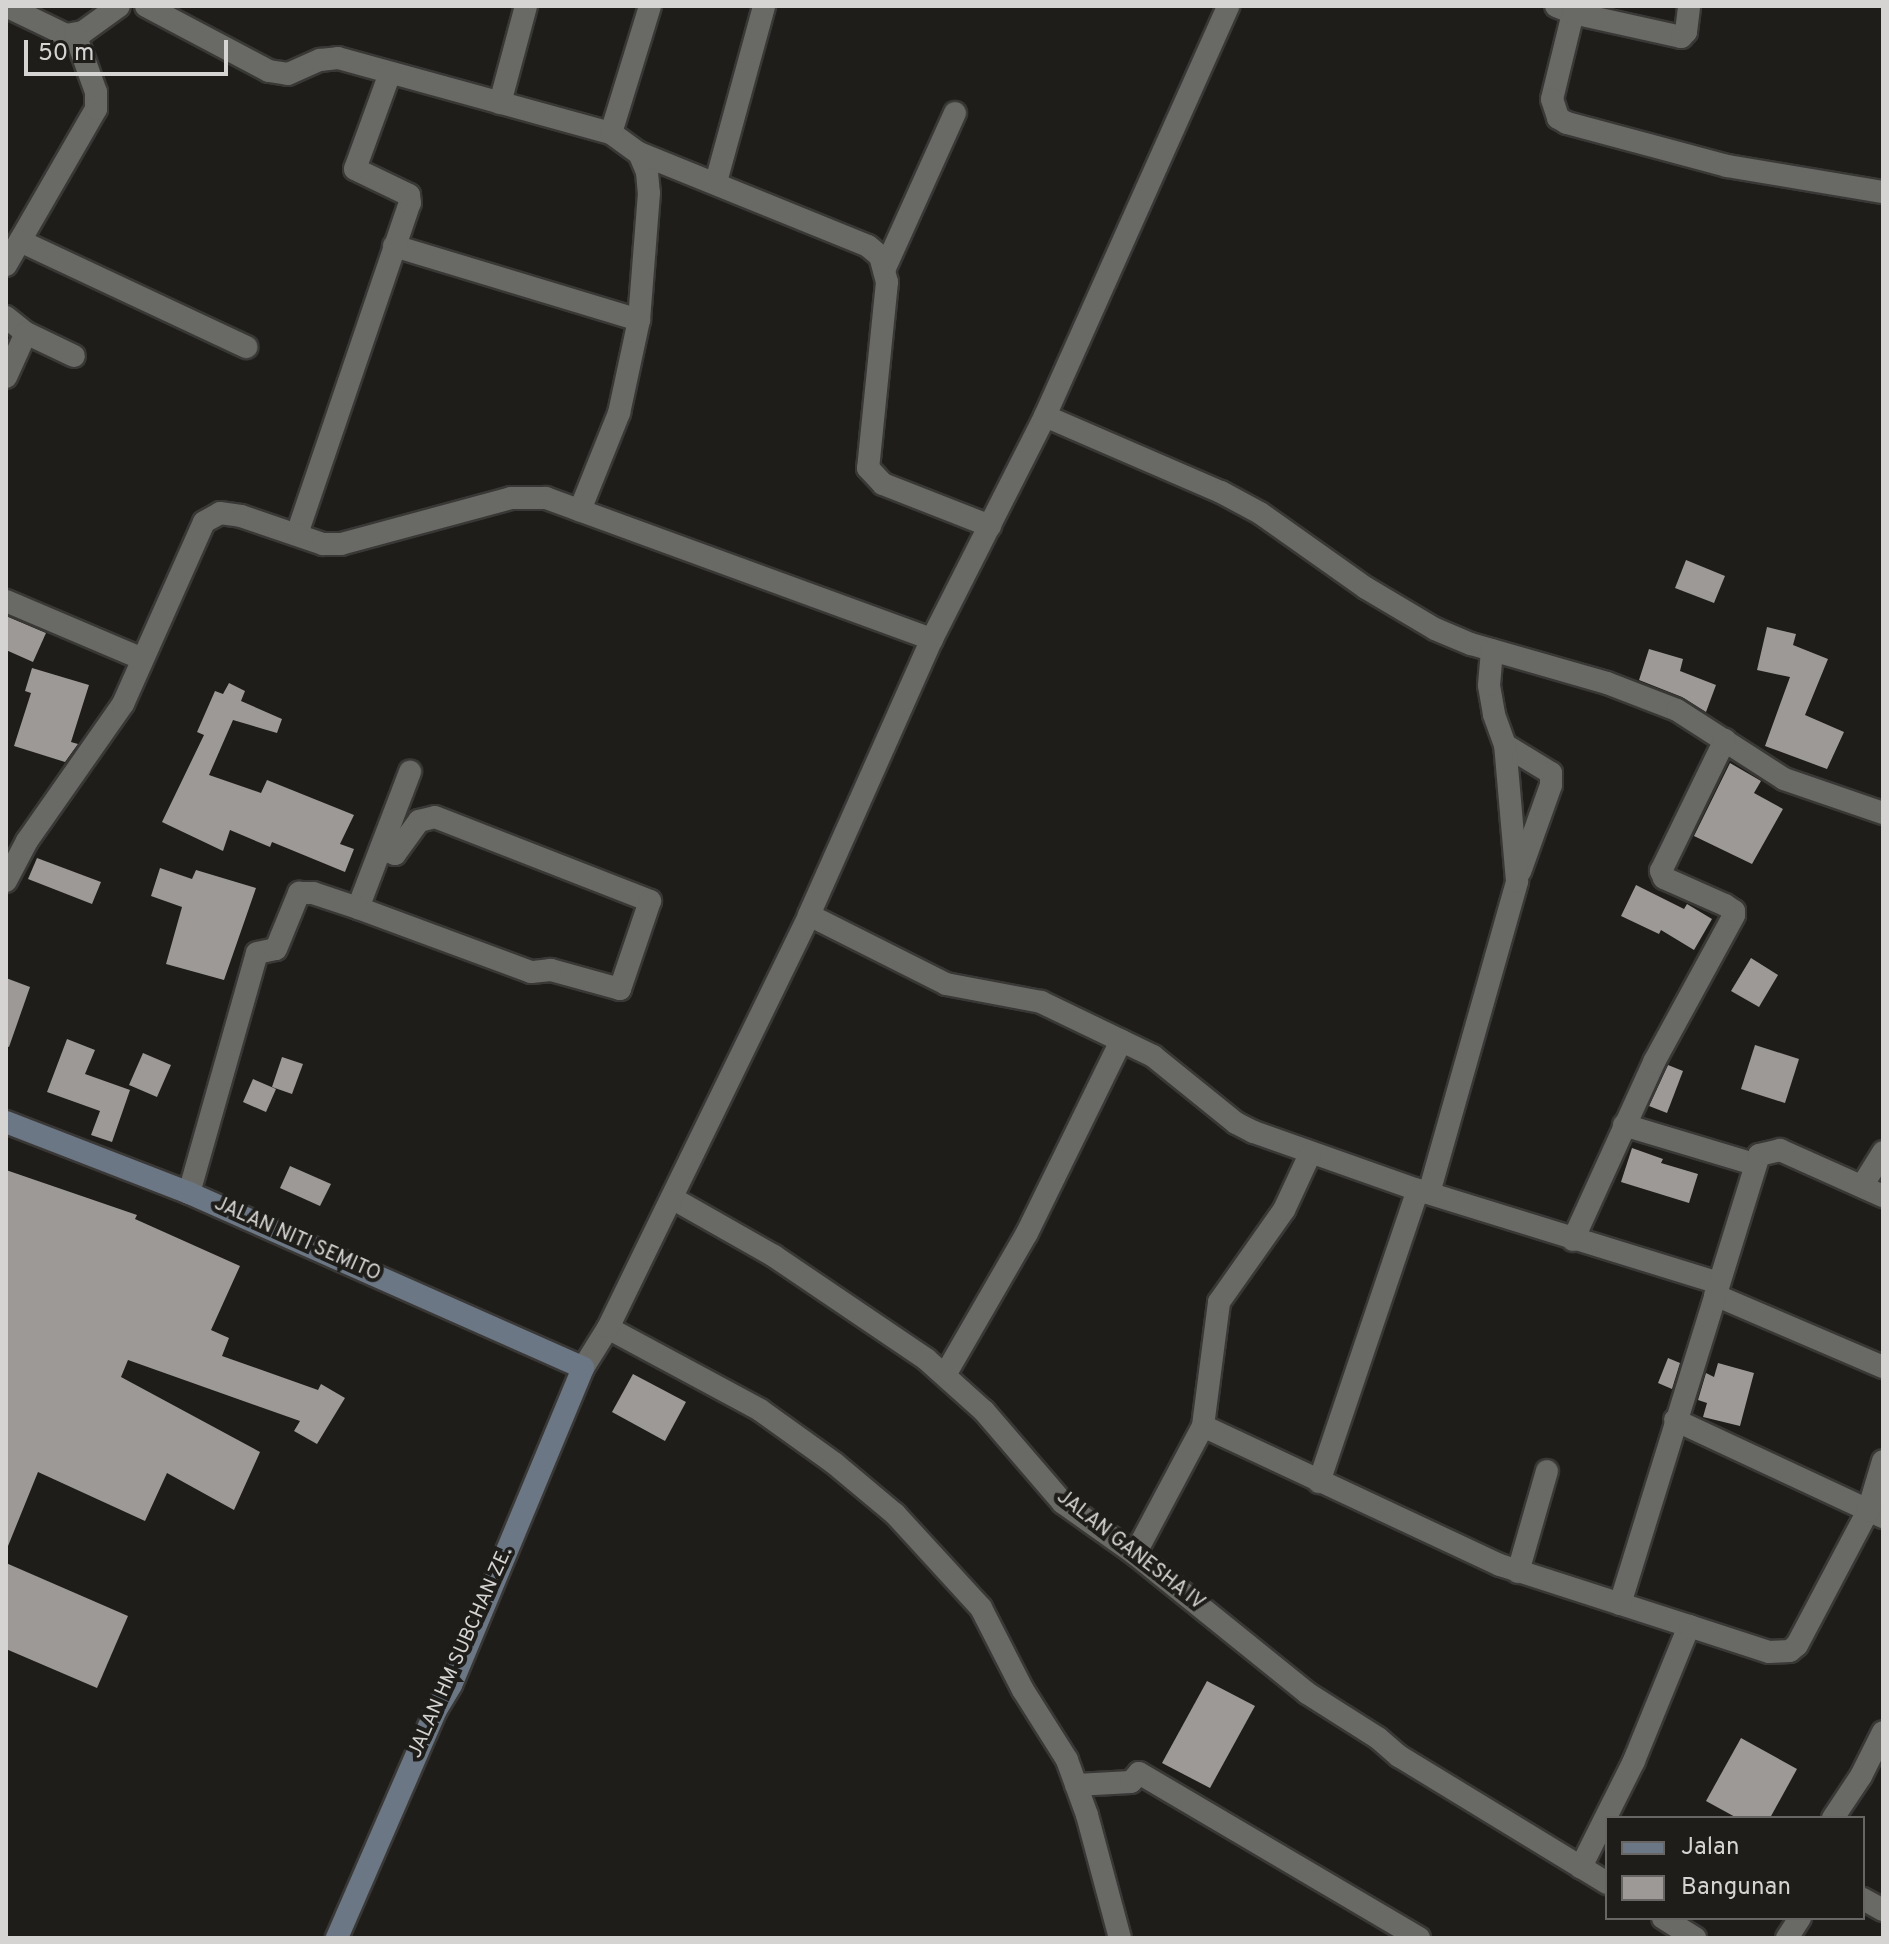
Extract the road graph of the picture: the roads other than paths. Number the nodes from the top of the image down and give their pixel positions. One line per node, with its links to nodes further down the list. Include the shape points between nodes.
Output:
1 (6, 6): 10 (street, via 58,33)
2 (119, 6): 10 (street)
3 (146, 6): 11 (street, via 279,74 329,58)
4 (526, 6): 12 (street)
5 (650, 6): 14 (street)
6 (764, 6): 16 (street)
7 (1228, 6): 28 (street)
8 (1689, 6): 9 (street, via 1681,37)
9 (1564, 10): 17 (street, via 1552,99 1558,118 1727,166)
10 (75, 34): 18 (street, via 96,92 96,109)
11 (390, 73): 12 (street); 19 (street, via 355,169 409,195)
12 (500, 103): 14 (street)
13 (955, 113): 21 (street)
14 (611, 133): 15 (street)
15 (639, 153): 16 (street); 23 (street, via 649,193)
16 (716, 182): 21 (street, via 868,246)
17 (1883, 192)
18 (20, 241): 20 (street); 25 (street)
19 (394, 246): 23 (street); 31 (street)
20 (6, 265)
21 (885, 268): 30 (street, via 868,468 883,484)
22 (6, 317): 24 (street)
23 (639, 320): 29 (street, via 619,413)
24 (26, 333): 26 (street); 27 (street)
25 (246, 347)
26 (74, 356)
27 (6, 377)
28 (1045, 416): 30 (street); 34 (street, via 1221,492 1400,610)
29 (580, 510): 31 (street, via 528,496 358,543 323,544); 33 (street)
30 (990, 526): 33 (street)
31 (297, 534): 35 (street, via 228,513 204,522)
32 (6, 601): 35 (street)
33 (932, 639): 44 (street)
34 (1492, 650): 36 (street, via 1637,694 1677,710); 37 (street, via 1492,705)
35 (140, 658): 41 (street, via 123,704 27,841)
36 (1725, 740): 39 (street, via 1784,779); 47 (street, via 1661,871 1664,878 1725,905 1734,915)
37 (1505, 745): 42 (street); 42 (street, via 1551,773)
38 (410, 772): 40 (street)
39 (1883, 813)
40 (382, 849): 43 (street); 43 (street, via 395,854 419,821 435,817 650,901 620,989 551,970 531,972)
41 (6, 881)
42 (1517, 881): 52 (street)
43 (358, 908): 53 (street, via 299,893 276,949 257,953)
44 (809, 915): 45 (street, via 946,984 1041,1002); 55 (street)
45 (1121, 1041): 49 (street, via 1153,1056 1236,1123); 61 (street, via 1027,1233)
46 (6, 1122): 53 (main road, JALAN NITI SEMITO)
47 (1624, 1125): 50 (street); 56 (street)
48 (1883, 1152): 51 (street)
49 (1310, 1154): 52 (street); 63 (street, via 1284,1210 1219,1302)
50 (1754, 1164): 51 (street, via 1759,1155 1780,1150); 57 (street)
51 (1862, 1186): 54 (street)
52 (1424, 1192): 56 (street); 66 (street)
53 (189, 1193): 60 (main road, JALAN NITI SEMITO)
54 (1883, 1196)
55 (672, 1198): 58 (street); 61 (street, JALAN GANESHA IV, via 786,1263)
56 (1573, 1240): 57 (street)
57 (1716, 1289): 59 (street); 62 (street)
58 (608, 1328): 60 (street); 73 (street, via 760,1410 895,1514 981,1608)
59 (1883, 1367)
60 (583, 1368): 83 (main road, JALAN HM SUBCHAN ZE., via 451,1685)
61 (945, 1375): 68 (street, JALAN GANESHA IV, via 984,1411 1063,1503)
62 (1675, 1420): 67 (street); 70 (street)
63 (1203, 1426): 66 (street); 68 (street)
64 (1883, 1461): 67 (street)
65 (1547, 1471): 69 (street)
66 (1319, 1482): 69 (street)
67 (1876, 1514): 71 (street, via 1790,1651 1769,1652)
68 (1135, 1554): 77 (street, JALAN GANESHA IV, via 1307,1693)
69 (1518, 1572): 70 (street)
70 (1620, 1604): 71 (street)
71 (1689, 1626): 74 (street)
72 (1883, 1732): 75 (street)
73 (1076, 1785): 84 (street); 85 (street, via 1131,1782 1139,1773)
74 (1606, 1816)
75 (1834, 1816)
76 (1605, 1819): 77 (street)
77 (1581, 1867): 78 (street, JALAN GANESHA IV)
78 (1605, 1882)
79 (1865, 1900): 80 (street)
80 (1883, 1910)
81 (1666, 1920): 86 (street)
82 (1799, 1920): 87 (street)
83 (337, 1938)
84 (1120, 1938)
85 (1419, 1938)
86 (1695, 1938)
87 (1787, 1938)

